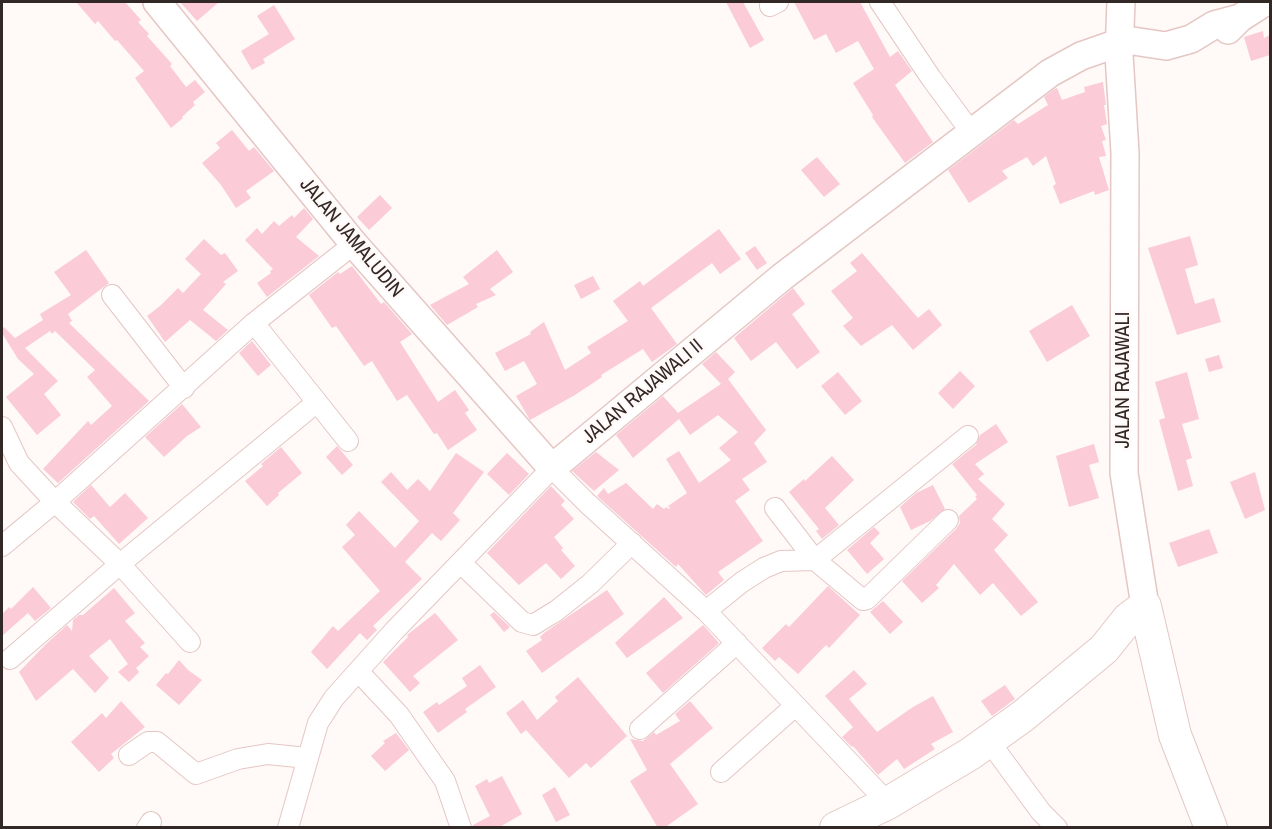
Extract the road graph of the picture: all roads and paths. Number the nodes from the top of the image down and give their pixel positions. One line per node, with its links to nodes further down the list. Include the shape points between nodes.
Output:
1 (157, 2): 8 (street, JALAN JAMALUDIN)
2 (880, 2): 7 (street)
3 (1121, 2): 6 (street, JALAN RAJAWALI)
4 (1133, 2): 6 (street, JALAN RAJAWALI)
5 (1265, 2): 6 (street, via 1240,18 1221,38 1173,57)
6 (1121, 49): 7 (street, JALAN RAJAWALI II, via 1081,56 1050,73); 25 (street, JALAN RAJAWALI, via 1125,153 1124,473)
7 (970, 132): 16 (street, JALAN RAJAWALI II, via 782,277)
8 (354, 244): 10 (street); 16 (street, JALAN JAMALUDIN)
9 (112, 295): 11 (street)
10 (254, 323): 11 (street); 12 (street)
11 (184, 388): 17 (street)
12 (317, 402): 15 (street); 24 (street)
13 (2, 427): 17 (street, via 19,463)
14 (968, 436): 22 (street)
15 (348, 441)
16 (552, 468): 20 (street); 23 (street, JALAN RAJAWALI II)
17 (55, 502): 21 (street); 24 (street)
18 (775, 508): 22 (street)
19 (948, 520): 22 (street, via 867,599 859,598)
20 (632, 543): 23 (street, via 590,584 533,625 522,622); 26 (street)
21 (2, 546)
22 (815, 560): 26 (street, via 781,561 764,568)
23 (461, 563): 30 (street, JALAN RAJAWALI II)
24 (120, 564): 27 (street); 29 (street)
25 (1145, 606): 33 (main road, via 1128,619 1104,649); 38 (main road, via 1175,735)
26 (706, 611): 28 (street)
27 (190, 642)
28 (737, 643): 31 (street); 32 (street)
29 (10, 659)
30 (358, 671): 35 (street, JALAN RAJAWALI II, via 318,723); 40 (street, via 399,715 445,781)
31 (795, 706): 36 (street); 37 (street)
32 (640, 729)
33 (989, 741): 37 (main road); 42 (street)
34 (129, 755): 35 (street, via 148,742 157,742 195,774 238,759 268,754)
35 (307, 758): 39 (street, JALAN RAJAWALI II)
36 (721, 772)
37 (888, 803): 41 (main road)
38 (1203, 824)
39 (288, 828)
40 (461, 828)
41 (836, 828)
42 (1057, 828)

